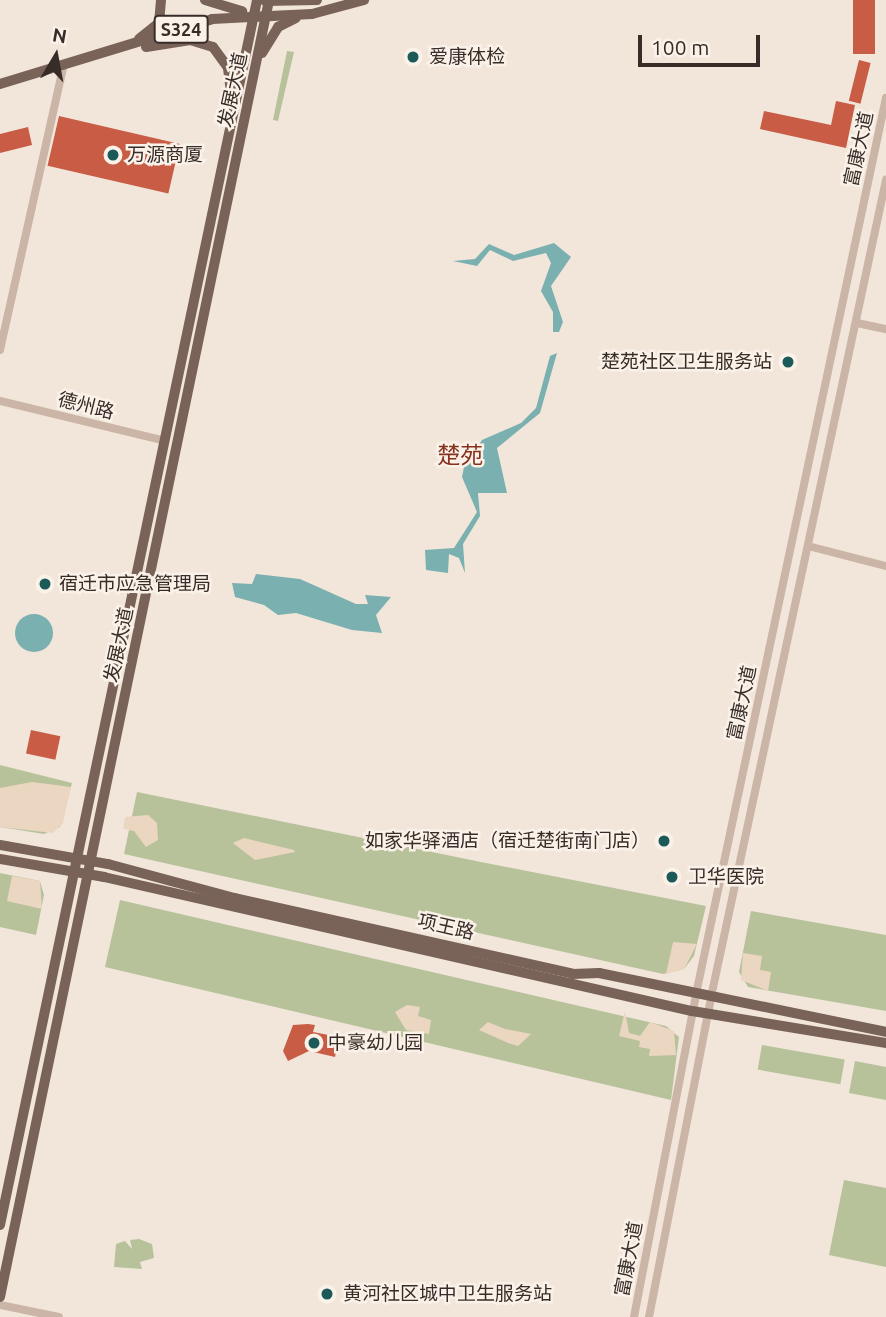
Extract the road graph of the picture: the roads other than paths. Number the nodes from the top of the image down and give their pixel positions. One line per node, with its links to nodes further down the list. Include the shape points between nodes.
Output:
1 (161, 0): 9 (main road, via 156,27)
2 (205, 0): 6 (main road)
3 (263, 0): 4 (main road); 6 (main road, 发展大道); 8 (main road, 发展大道)
4 (317, 0)
5 (364, 0): 7 (main road)
6 (253, 14): 8 (main road); 9 (main road, S324, via 212,19); 14 (main road, 发展大道)
7 (312, 14): 8 (main road); 10 (main road, via 278,27)
8 (266, 15): 10 (main road, 发展大道)
9 (112, 53): 11 (main road, S324); 14 (main road, via 190,40 213,47 231,79)
10 (258, 60): 25 (main road, 发展大道)
11 (64, 66): 12 (main road, S324); 18 (street)
12 (0, 84)
13 (886, 98): 28 (street, 富康大道)
14 (225, 139): 20 (main road, 发展大道)
15 (886, 180): 16 (street, 富康大道)
16 (858, 320): 17 (street); 21 (street, 富康大道)
17 (886, 327)
18 (0, 350)
19 (0, 401): 20 (street, 德州路)
20 (165, 441): 25 (main road, 发展大道)
21 (808, 546): 22 (street); 29 (street, 富康大道)
22 (886, 566)
23 (0, 845): 25 (main road, 项王路)
24 (0, 859): 26 (main road, 项王路)
25 (85, 859): 26 (main road, 发展大道); 27 (main road, 发展大道); 28 (main road, 项王路, via 573,974 599,973)
26 (76, 871): 27 (main road, 项王路); 34 (main road, 发展大道)
27 (88, 874): 30 (main road, 项王路); 35 (main road, 发展大道)
28 (696, 994): 29 (main road, 项王路); 30 (street, 富康大道)
29 (711, 997): 31 (street, 富康大道); 32 (main road, 项王路)
30 (692, 1011): 31 (main road, 项王路); 38 (street, 富康大道)
31 (708, 1014): 33 (main road, 项王路); 39 (street, 富康大道)
32 (886, 1032)
33 (886, 1043)
34 (0, 1225)
35 (0, 1297)
36 (0, 1305): 37 (street)
37 (59, 1317)
38 (634, 1317)
39 (649, 1317)

